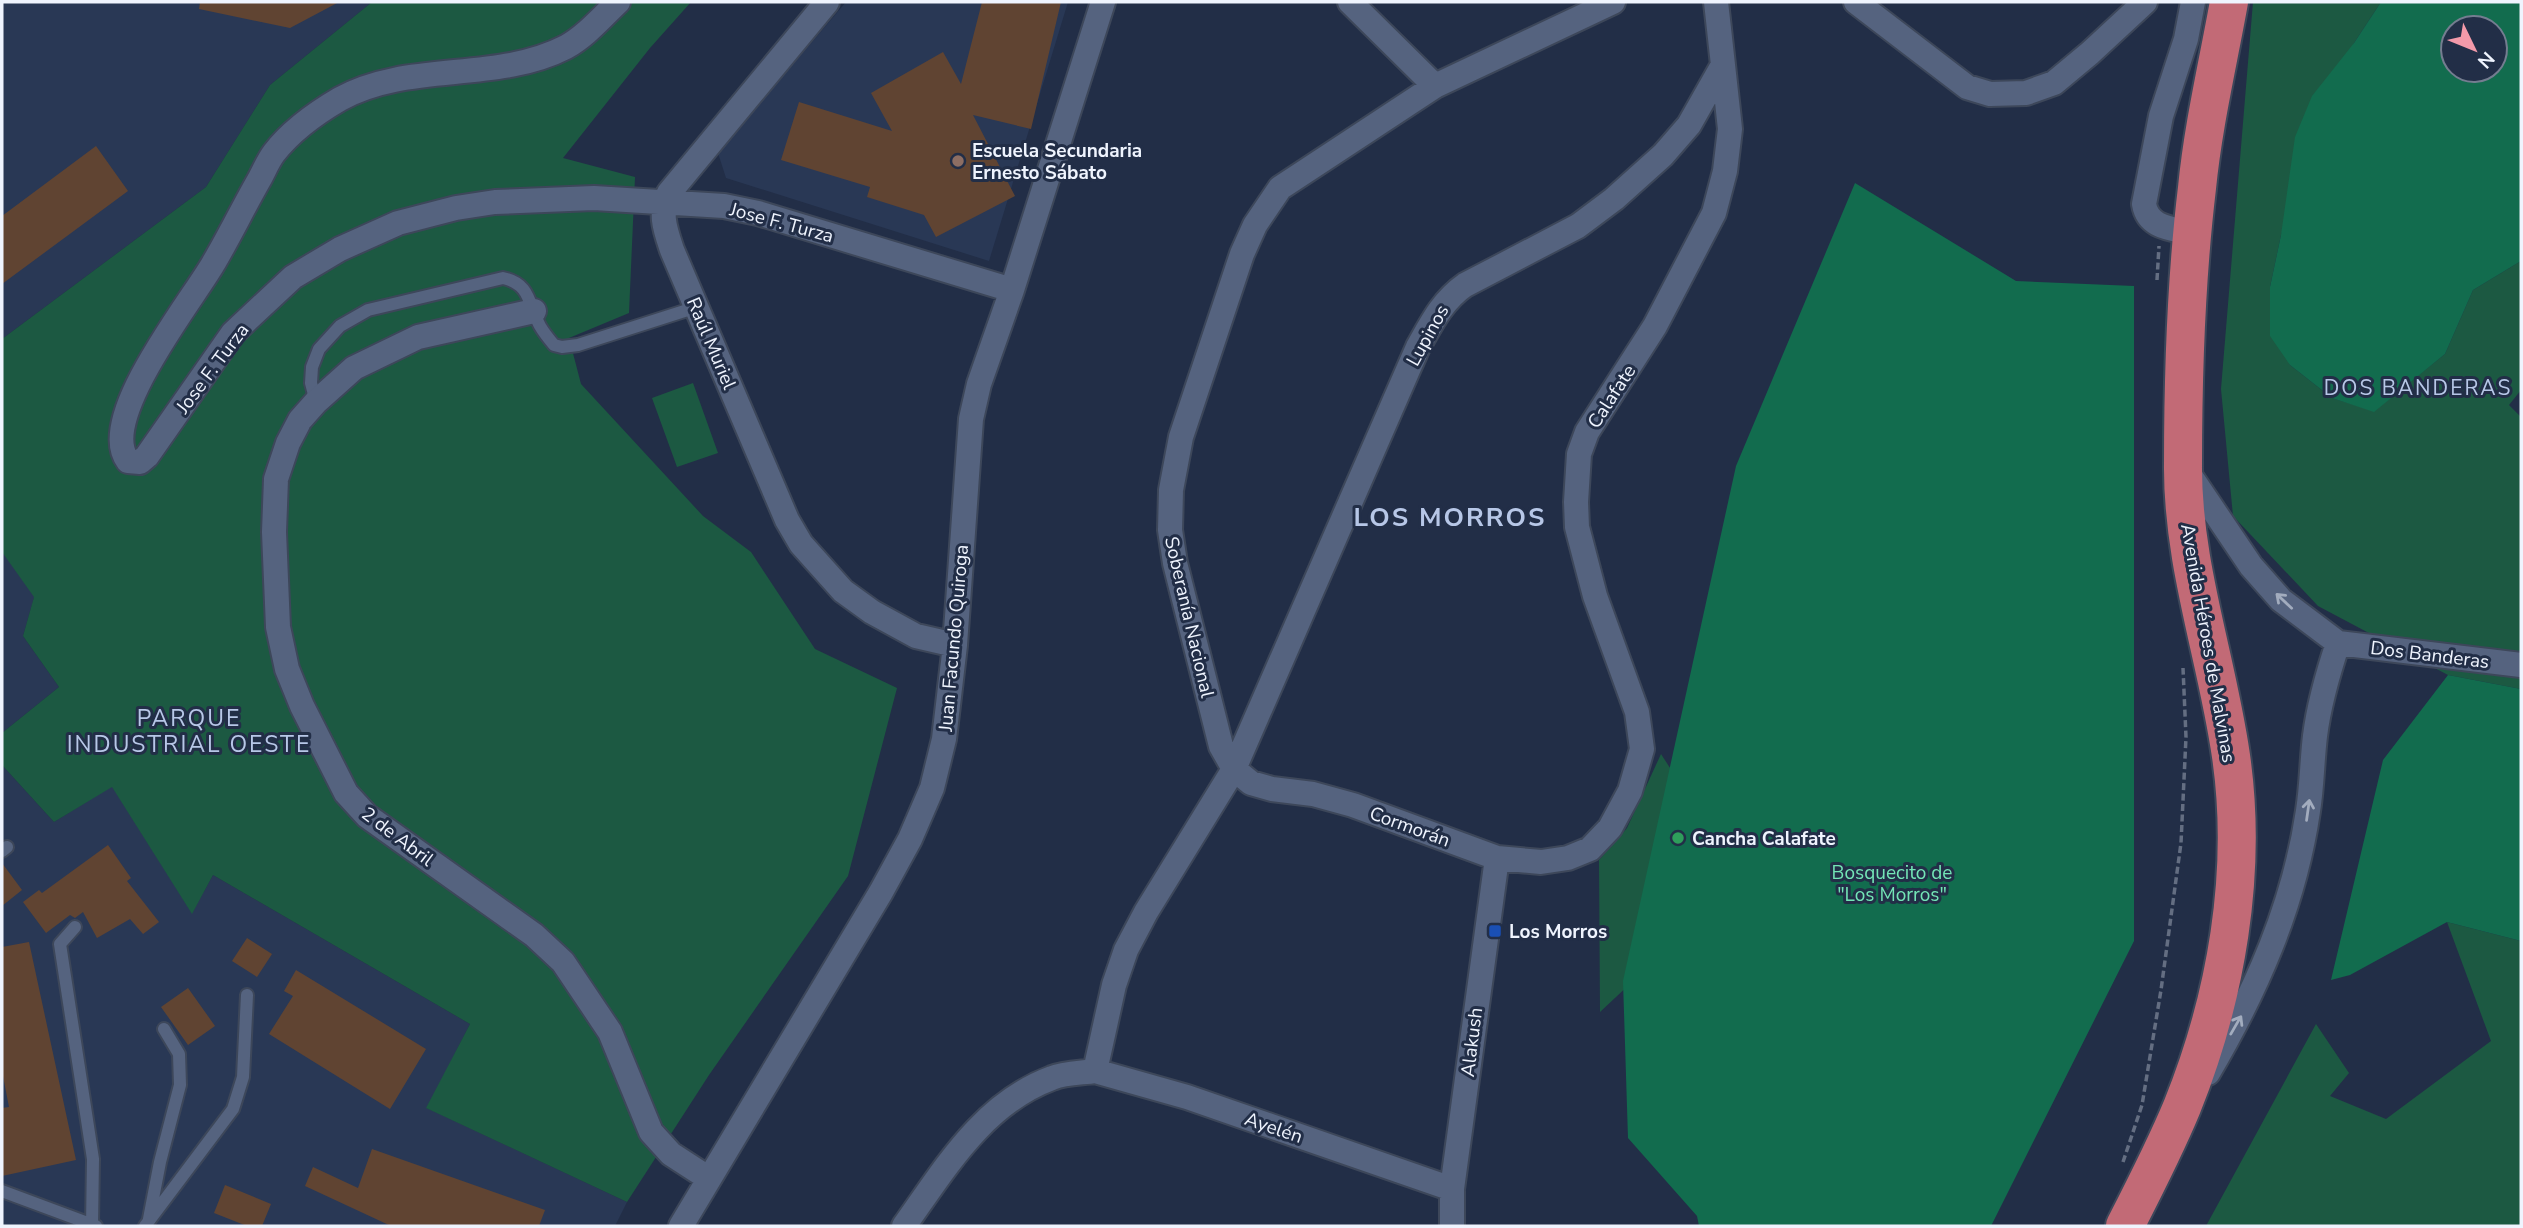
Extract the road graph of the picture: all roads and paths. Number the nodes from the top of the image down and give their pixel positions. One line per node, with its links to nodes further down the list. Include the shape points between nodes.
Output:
1 (618, 2): 13 (street, Jose F. Turza, via 568,46 540,58 367,88 306,121 274,152 212,266 155,351 129,403 120,444 124,456 140,462 147,456 233,333 293,277 340,249 398,223 495,202 594,198)
2 (827, 2): 13 (street)
3 (1102, 2): 15 (street, Juan Facundo Quiroga)
4 (1350, 2): 12 (street)
5 (1613, 2): 12 (street, Soberanía Nacional)
6 (1716, 2): 11 (street)
7 (1857, 2): 8 (street, via 1968,88 1990,94 2026,93 2054,83)
8 (2144, 2)
9 (2193, 2): 14 (street, via 2161,116 2144,204 2154,224)
10 (2229, 2): 14 (highway, Avenida Héroes de Malvinas, via 2197,184)
11 (1723, 65): 25 (street, Lupinos, via 1689,125 1614,199 1578,226 1449,296 1418,347); 26 (street, Calafate, via 1730,130 1714,213 1656,327 1587,432 1579,454 1577,527 1595,596 1637,712 1642,749 1630,791 1610,828)
12 (1435, 86): 25 (street, Soberanía Nacional, via 1280,188 1242,254 1181,437 1171,490 1175,563 1221,746)
13 (664, 203): 15 (street, Jose F. Turza, via 758,213); 17 (street, Raúl Muriel, via 662,223)
14 (2176, 229): 16 (path, via 2157,265); 20 (highway, Avenida Héroes de Malvinas, via 2186,322)
15 (1012, 290): 22 (street, Juan Facundo Quiroga, via 971,419)
16 (2158, 293)
17 (697, 307): 18 (lane, via 562,347 554,345); 22 (street, Raúl Muriel, via 787,520 802,544 843,591 872,612 916,636)
18 (534, 311): 19 (street, 2 de Abril, via 418,337 354,368); 19 (lane, via 525,291 515,281 503,278 368,310 340,326 319,349 311,383)
19 (316, 402): 34 (street, 2 de Abril, via 288,443 276,479 278,627 302,706 346,793 367,816 534,935 563,962 610,1032 651,1132 671,1154)
20 (2182, 464): 21 (street, one-way to 20, via 2281,600 2258,574); 32 (highway, Avenida Héroes de Malvinas, via 2195,585 2231,757 2237,853 2232,914 2215,1004)
21 (2338, 643): 23 (street, Dos Banderas); 32 (street, one-way to 21, via 2241,1016 2291,890 2321,699)
22 (955, 645): 34 (street, Juan Facundo Quiroga, via 937,770 910,839)
23 (2521, 665)
24 (2183, 668): 33 (path, via 2186,737 2181,843 2142,1105)
25 (1234, 769): 27 (street, Cormorán, via 1251,783 1353,805); 31 (street, via 1126,950)
26 (1590, 849): 27 (street, Cormorán, via 1541,862)
27 (1497, 858): 35 (street, Alakush)
28 (75, 927): 38 (lane, via 61,944 93,1159)
29 (247, 995): 37 (lane, via 243,1077 233,1109)
30 (164, 1029): 37 (lane, via 179,1054 180,1085)
31 (1095, 1071): 35 (street, Ayelén, via 1187,1097); 40 (street, via 1053,1077 1011,1100 980,1125)
32 (2165, 1147): 42 (highway, Avenida Héroes de Malvinas)
33 (2122, 1164)
34 (708, 1178): 39 (street, Juan Facundo Quiroga)
35 (1452, 1189): 41 (street, Alakush)
36 (2, 1191): 38 (lane)
37 (147, 1223)
38 (93, 1226)
39 (681, 1226)
40 (905, 1226)
41 (1452, 1226)
42 (2125, 1226)

